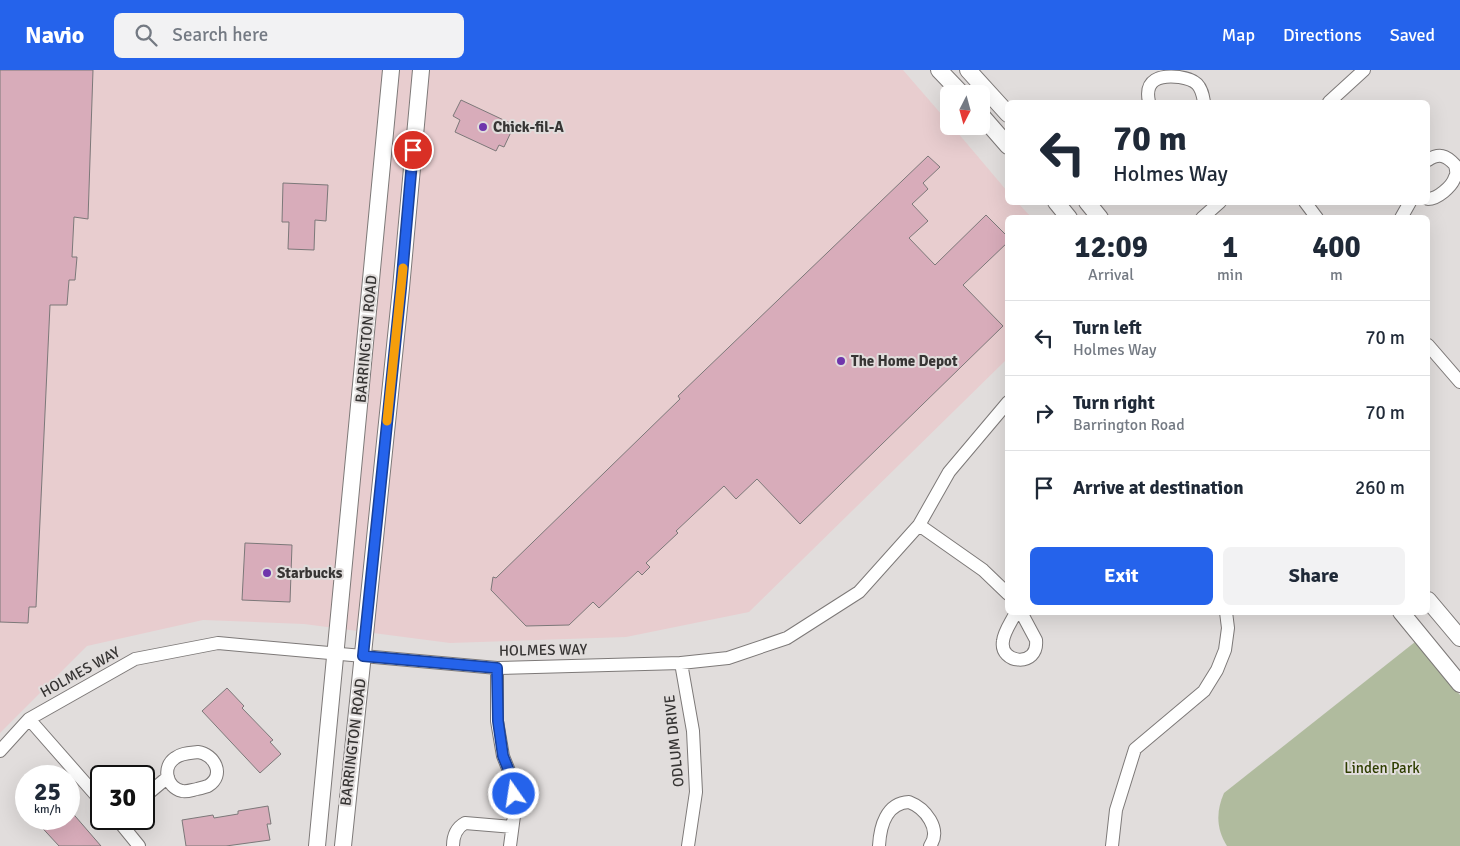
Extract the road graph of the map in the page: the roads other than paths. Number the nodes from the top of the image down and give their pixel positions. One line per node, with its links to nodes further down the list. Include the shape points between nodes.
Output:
1 (391, 70): 32 (main road, BARRINGTON ROAD)
2 (421, 70): 33 (main road, BARRINGTON ROAD)
3 (938, 70): 6 (main road)
4 (968, 70): 10 (main road)
5 (1364, 70): 9 (street)
6 (953, 85)
7 (1149, 100): 8 (street, via 1153,82 1165,76 1194,81 1201,88)
8 (1204, 100)
9 (1332, 100)
10 (1005, 111)
11 (990, 125): 12 (main road)
12 (1005, 143)
13 (1430, 159): 14 (street, via 1444,156 1455,165 1456,171 1443,191)
14 (1430, 199)
15 (1058, 205): 18 (main road)
16 (1089, 205): 19 (main road)
17 (1217, 205): 20 (street)
18 (1067, 215)
19 (1098, 215)
20 (1205, 215)
21 (1430, 347): 22 (street)
22 (1460, 382)
23 (1005, 406): 24 (street, HOLMES WAY, via 949,472)
24 (919, 525): 25 (street, via 983,570); 34 (street, HOLMES WAY, via 859,592 788,638 728,658)
25 (1005, 591)
26 (1430, 602): 31 (main road)
27 (1014, 615): 28 (street, via 1006,630 1003,646 1008,655 1018,660 1029,658 1036,645)
28 (1023, 615)
29 (1226, 615): 52 (street, via 1225,650 1204,691 1135,749 1116,810)
30 (1402, 615): 36 (main road)
31 (1460, 638)
32 (336, 654): 33 (street, HOLMES WAY); 37 (street, HOLMES WAY, via 218,643 135,659); 45 (main road, BARRINGTON ROAD)
33 (363, 656): 35 (street, HOLMES WAY); 46 (main road, BARRINGTON ROAD)
34 (681, 663): 35 (street, HOLMES WAY); 49 (street, ODLUM DRIVE, via 693,731 696,792)
35 (497, 668): 42 (street, via 498,721 503,756 514,794)
36 (1460, 684)
37 (29, 719): 38 (street, HOLMES WAY); 40 (street)
38 (0, 751)
39 (168, 777): 41 (street)
40 (90, 788)
41 (155, 788)
42 (512, 827): 47 (street, via 465,823 455,833); 48 (street)
43 (126, 830): 44 (street)
44 (140, 846)
45 (317, 846)
46 (342, 846)
47 (453, 846)
48 (510, 846)
49 (688, 846)
50 (879, 846): 51 (street, via 883,821 897,804 909,802 934,825 935,837)
51 (930, 846)
52 (1112, 846)

